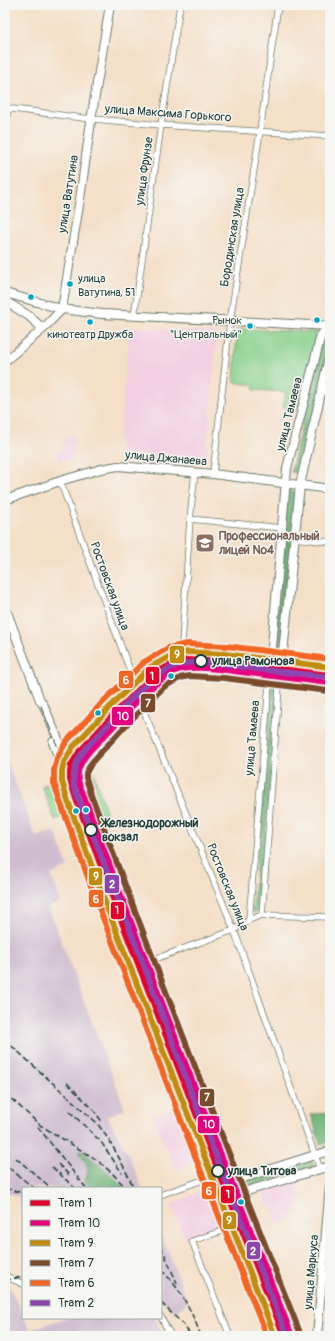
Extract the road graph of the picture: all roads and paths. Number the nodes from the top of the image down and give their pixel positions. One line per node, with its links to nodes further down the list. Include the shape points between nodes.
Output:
1 (110, 5): 5 (main road, улица Ватутина)
2 (180, 5): 7 (street, улица Фрунзе)
3 (278, 5): 8 (street, Бородинская улица)
4 (7, 108): 5 (street, улица Максима Горького); 6 (street)
5 (91, 119): 7 (street, улица Максима Горького); 12 (main road, улица Ватутина)
6 (5, 122)
7 (161, 125): 8 (street, улица Максима Горького); 13 (street, улица Фрунзе)
8 (260, 130): 9 (street, улица Максима Горького); 14 (street, Бородинская улица)
9 (330, 136)
10 (5, 293): 12 (main road)
11 (5, 301): 16 (main road, via 29,316)
12 (62, 309): 13 (main road); 16 (main road)
13 (134, 317): 14 (main road)
14 (230, 321): 15 (main road); 20 (street, Бородинская улица)
15 (330, 326): 22 (main road, улица Тамаева, via 321,335 287,468)
16 (43, 329): 18 (main road)
17 (330, 353): 23 (main road, улица Тамаева)
18 (5, 361)
19 (195, 472): 20 (main road, улица Джанаева); 21 (main road, улица Джанаева, via 118,466); 26 (street)
20 (213, 474): 22 (main road, улица Джанаева)
21 (60, 481): 25 (main road, улица Джанаева); 36 (street, Ростовская улица)
22 (286, 483): 23 (main road, улица Джанаева); 27 (main road, улица Тамаева)
23 (300, 485): 24 (main road, улица Джанаева); 28 (main road, улица Тамаева)
24 (330, 489)
25 (5, 500)
26 (190, 519): 27 (street); 31 (street)
27 (282, 528): 32 (main road, улица Тамаева)
28 (294, 538): 29 (street); 33 (main road, улица Тамаева)
29 (330, 542)
30 (5, 607): 38 (main road)
31 (181, 659): 32 (main road, via 211,658); 36 (main road, via 156,669)
32 (270, 669): 33 (main road); 37 (main road, via 205,666 180,668 160,678); 46 (street, улица Тамаева)
33 (281, 670): 34 (main road); 35 (main road); 44 (street, улица Тамаева)
34 (330, 672)
35 (330, 680)
36 (136, 687): 37 (street, Ростовская улица); 40 (main road)
37 (139, 698): 43 (main road, via 87,751 78,764); 47 (street, Ростовская улица)
38 (40, 700): 39 (main road); 42 (main road, via 40,707)
39 (58, 742): 40 (main road, via 64,748); 41 (main road)
40 (78, 746): 41 (main road)
41 (67, 758): 42 (main road); 43 (main road)
42 (63, 768): 49 (main road, via 95,862)
43 (75, 775): 48 (main road)
44 (262, 915): 45 (street); 46 (street)
45 (330, 917)
46 (249, 920): 47 (street)
47 (234, 930): 48 (street); 51 (street, Ростовская улица)
48 (146, 962): 49 (street); 55 (main road)
49 (136, 966): 54 (main road)
50 (330, 1151): 51 (main road)
51 (315, 1154): 53 (street, Ростовская улица); 55 (main road)
52 (330, 1166): 53 (main road)
53 (320, 1169): 58 (main road)
54 (218, 1175): 55 (main road); 57 (street)
55 (225, 1183): 58 (main road)
56 (330, 1186): 67 (main road, улица Маркуса)
57 (163, 1194)
58 (230, 1196): 59 (main road); 66 (main road)
59 (237, 1226): 64 (street, via 192,1242); 65 (main road)
60 (5, 1276): 61 (street)
61 (22, 1284)
62 (162, 1319): 63 (street)
63 (171, 1336)
64 (230, 1336)
65 (280, 1336)
66 (290, 1336)
67 (317, 1336)

